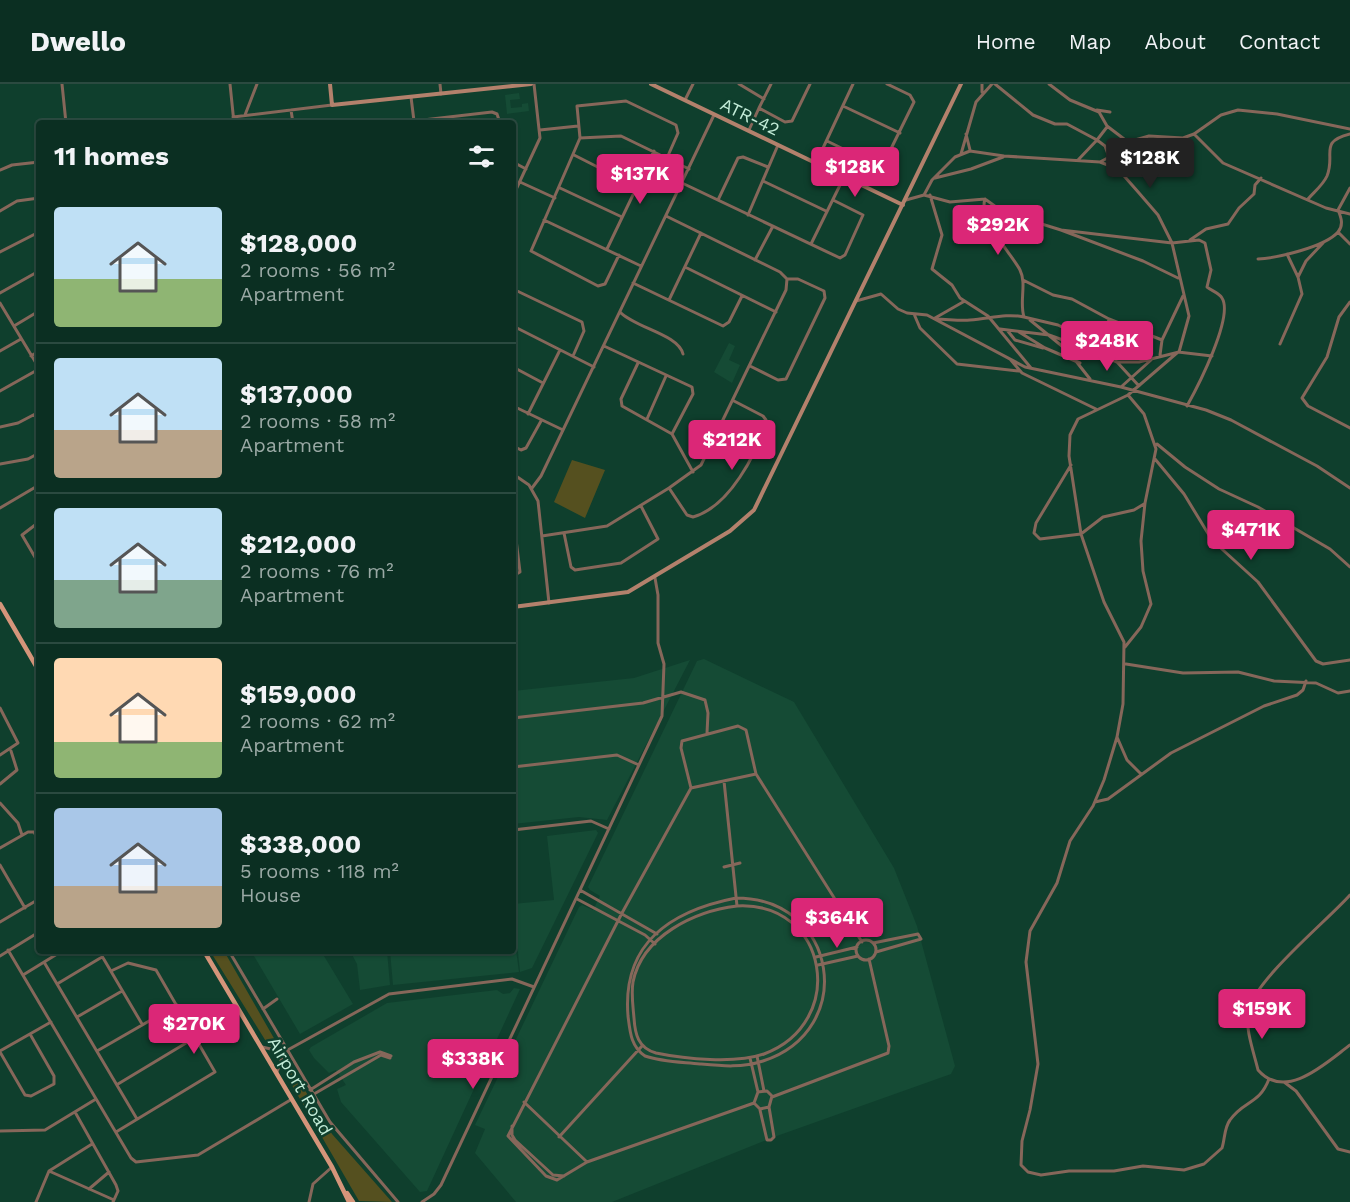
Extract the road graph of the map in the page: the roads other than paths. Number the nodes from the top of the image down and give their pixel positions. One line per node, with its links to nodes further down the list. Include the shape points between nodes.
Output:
1 (62, 84): 33 (street)
2 (230, 84): 31 (street)
3 (257, 84): 29 (street)
4 (330, 84): 23 (main road)
5 (440, 84): 18 (street)
6 (533, 84): 18 (main road); 41 (street)
7 (651, 84): 22 (main road, ATR-42)
8 (693, 84): 22 (street)
9 (739, 84): 21 (street)
10 (771, 84): 21 (street)
11 (810, 84): 25 (street, via 792,121 785,122)
12 (886, 84): 44 (street, via 910,95 914,102)
13 (961, 84): 86 (main road)
14 (982, 84): 19 (street)
15 (994, 84): 19 (street); 48 (street, via 1033,115 1055,124 1067,124)
16 (1048, 84): 27 (street, via 1080,106)
17 (851, 85): 24 (street)
18 (441, 94): 20 (main road)
19 (981, 94): 45 (street)
20 (411, 97): 23 (main road); 36 (street)
21 (764, 99): 25 (street)
22 (685, 100): 30 (main road, ATR-42)
23 (332, 105): 26 (street)
24 (843, 106): 44 (street); 49 (street)
25 (759, 108): 42 (street)
26 (291, 110): 29 (street); 35 (street)
27 (1095, 110): 28 (street); 40 (street)
28 (1110, 112)
29 (245, 115): 31 (street)
30 (714, 115): 42 (main road, ATR-42); 66 (street)
31 (233, 117): 34 (street)
32 (442, 118): 37 (street); 38 (street, via 492,112)
33 (66, 120)
34 (234, 120)
35 (293, 120)
36 (414, 120)
37 (423, 120)
38 (499, 120)
39 (578, 126): 41 (street); 47 (street); 58 (street, via 576,110 580,104 629,102 677,126 678,133)
40 (1107, 126): 48 (street); 50 (street, via 1122,140)
41 (540, 130): 65 (street, via 539,143)
42 (748, 132): 51 (main road, ATR-42)
43 (1350, 132): 46 (street, via 1244,110 1221,115); 83 (street, via 1329,147 1327,175)
44 (900, 133): 49 (street, via 881,166)
45 (966, 134): 53 (street); 54 (street)
46 (1194, 134): 50 (street, via 1183,138 1149,136); 70 (street, via 1222,163)
47 (580, 138): 52 (street, via 621,136); 55 (street)
48 (1097, 140): 57 (street, via 1105,146); 59 (street)
49 (826, 141): 62 (street)
50 (1135, 142): 57 (street)
51 (778, 145): 62 (main road, ATR-42); 64 (street)
52 (654, 151): 58 (street); 74 (street)
53 (970, 151): 54 (street); 56 (street)
54 (961, 154): 69 (street)
55 (574, 155): 74 (street); 75 (street)
56 (1004, 156): 59 (street); 69 (street, via 971,170)
57 (1108, 157): 61 (street)
58 (667, 158): 66 (street)
59 (1077, 161): 61 (street)
60 (36, 162): 67 (street)
61 (1100, 162): 103 (street, via 1118,169 1151,206)
62 (816, 163): 68 (main road, ATR-42)
63 (516, 164): 65 (street)
64 (768, 167): 71 (street); 84 (street, via 738,158)
65 (526, 169): 72 (street)
66 (689, 169): 73 (street)
67 (0, 170)
68 (844, 177): 85 (street); 87 (main road, ATR-42)
69 (935, 178): 78 (street)
70 (1261, 178): 83 (street); 101 (street, via 1254,194 1228,224 1206,229)
71 (763, 181): 89 (street); 92 (street)
72 (520, 182): 77 (street); 81 (street)
73 (682, 183): 84 (street); 93 (street)
74 (637, 187): 94 (street)
75 (560, 188): 81 (street); 94 (street)
76 (1350, 188): 88 (street)
77 (516, 190)
78 (924, 195): 79 (street); 86 (street)
79 (930, 195): 82 (street, via 950,202); 126 (street, via 942,235 932,269 952,285)
80 (36, 198): 90 (street, via 17,201)
81 (555, 198): 95 (street)
82 (985, 199): 97 (street, via 1003,212); 118 (street, via 987,217)
83 (1308, 199): 88 (street)
84 (718, 200): 92 (street)
85 (833, 200): 89 (street); 104 (street, via 862,216 845,255 837,257)
86 (906, 200): 87 (main road)
87 (903, 205): 125 (main road)
88 (1338, 210): 91 (street); 98 (street, via 1342,219)
89 (827, 211): 104 (street)
90 (0, 212)
91 (1350, 214)
92 (748, 215): 96 (street)
93 (666, 216): 99 (street); 112 (street)
94 (622, 217): 106 (street)
95 (544, 220): 106 (street); 109 (street, via 532,252 598,286 605,284)
96 (773, 226): 104 (street); 111 (street)
97 (1061, 230): 103 (street); 116 (street)
98 (1338, 232): 102 (street); 105 (street)
99 (701, 233): 111 (street); 113 (street)
100 (36, 234): 107 (street)
101 (1189, 241): 103 (street); 160 (street, via 1205,243 1211,270 1207,287 1219,294 1224,303)
102 (1325, 242): 108 (street); 115 (street, via 1306,261)
103 (1172, 243): 116 (street)
104 (812, 244)
105 (1350, 244)
106 (607, 249): 109 (street)
107 (0, 252)
108 (1287, 254): 110 (street); 115 (street)
109 (619, 255): 112 (street)
110 (1258, 259)
111 (755, 260): 117 (street)
112 (641, 266): 119 (street)
113 (685, 267): 123 (street); 124 (street)
114 (36, 273): 121 (street)
115 (1298, 277): 146 (street, via 1302,294)
116 (1178, 278): 122 (street)
117 (787, 279): 131 (street); 167 (street, via 798,279 824,291 825,298 786,379 778,380)
118 (1023, 280): 135 (street); 137 (street)
119 (633, 283): 124 (street); 130 (street)
120 (516, 291): 159 (street, via 582,322 584,331)
121 (0, 293)
122 (1183, 295): 145 (street); 153 (street, via 1189,322)
123 (742, 296): 124 (street, via 723,326); 131 (street)
124 (669, 300)
125 (856, 301): 133 (street, via 880,294 898,309); 217 (main road, via 754,510 730,531)
126 (964, 302): 134 (street); 136 (street)
127 (1350, 302): 191 (street, via 1339,317 1327,357 1302,398 1308,406)
128 (0, 303): 129 (street)
129 (2, 309): 138 (street)
130 (620, 312): 147 (street); 155 (street, via 630,322 672,340)
131 (776, 312): 167 (street)
132 (36, 313): 138 (street)
133 (914, 314): 136 (street); 172 (street, via 920,328 957,364)
134 (988, 316): 135 (street); 136 (street, via 970,321); 140 (street)
135 (1024, 317): 143 (street); 152 (street, via 1058,325)
136 (933, 319): 161 (street)
137 (1109, 319): 145 (street); 148 (street)
138 (14, 326): 144 (street)
139 (516, 328): 150 (street)
140 (1000, 329): 141 (street); 169 (street)
141 (1007, 330): 142 (street); 149 (street, via 1016,340)
142 (1018, 331): 143 (street); 149 (street)
143 (1049, 335): 152 (street); 166 (street)
144 (21, 339): 151 (street); 158 (street)
145 (1162, 340): 157 (street)
146 (1280, 344)
147 (604, 346): 165 (street); 168 (street)
148 (1104, 347): 156 (street); 163 (street)
149 (1044, 348): 166 (street)
150 (560, 350): 159 (street); 176 (street)
151 (0, 351)
152 (1094, 352): 156 (street)
153 (1179, 352): 157 (street); 160 (street); 177 (street)
154 (36, 353): 158 (street)
155 (682, 354)
156 (1101, 355): 163 (street)
157 (1160, 355): 162 (street)
158 (32, 356): 164 (street)
159 (573, 356): 168 (street)
160 (1212, 356): 183 (street)
161 (1010, 359): 169 (street); 172 (street)
162 (1152, 359): 163 (street); 175 (street)
163 (1117, 362): 175 (street)
164 (36, 363)
165 (638, 363): 173 (street); 188 (street, via 621,402)
166 (1080, 363): 174 (street)
167 (750, 366): 182 (street)
168 (594, 367): 192 (street)
169 (1032, 368): 174 (street)
170 (516, 369): 176 (street)
171 (36, 370): 180 (street)
172 (1019, 371): 185 (street)
173 (666, 376): 188 (street); 193 (street, via 693,389)
174 (1090, 379): 178 (street)
175 (1131, 379): 177 (street); 178 (street)
176 (543, 383): 187 (street)
177 (1139, 386): 179 (street)
178 (1121, 387): 179 (street)
179 (1133, 390): 181 (street); 183 (street)
180 (0, 391)
181 (1128, 395): 185 (street); 194 (street, via 1144,414)
182 (734, 401): 200 (street, via 705,460); 205 (street, via 766,420 737,483 728,494 693,517 687,515)
183 (1187, 406): 204 (street, via 1231,420)
184 (516, 408): 187 (street)
185 (1098, 410): 198 (street, via 1084,414 1071,429)
186 (36, 414): 190 (street)
187 (528, 414): 189 (street)
188 (647, 419): 193 (street)
189 (541, 421): 192 (street); 195 (street, via 526,448)
190 (0, 427)
191 (1350, 428)
192 (563, 430): 203 (street)
193 (672, 434): 200 (street)
194 (1155, 443): 197 (street); 215 (street, via 1219,489 1317,541)
195 (516, 448)
196 (36, 455): 199 (street)
197 (1155, 459): 206 (street); 222 (street, via 1184,494 1212,540 1258,582 1316,661 1323,664)
198 (1071, 463): 211 (street); 211 (street, via 1034,533 1043,540)
199 (0, 464)
200 (693, 472): 205 (street)
201 (516, 476): 203 (street)
202 (36, 487): 208 (street)
203 (532, 488): 212 (street, via 538,501)
204 (1350, 488)
205 (669, 489): 207 (street)
206 (1145, 503): 211 (street, via 1134,510 1107,515); 221 (street, via 1142,562 1151,604 1142,627)
207 (641, 506): 210 (street, via 602,528); 210 (street, via 658,539 621,563 572,569)
208 (0, 508)
209 (36, 524): 214 (street, via 22,535)
210 (564, 533): 212 (street)
211 (1081, 534): 221 (street, via 1104,602)
212 (542, 536): 218 (street)
213 (516, 539): 216 (street, via 520,572)
214 (36, 559)
215 (1350, 567)
216 (516, 574)
217 (655, 578): 218 (main road, via 614,596); 227 (street, via 658,643 664,664)
218 (549, 603): 220 (main road)
219 (0, 604): 224 (main road)
220 (516, 607)
221 (1125, 647): 223 (street)
222 (1350, 660)
223 (1125, 664): 225 (street, via 1175,672 1232,671 1274,681); 231 (street)
224 (36, 666)
225 (1306, 681): 226 (street, via 1338,693); 237 (street, via 1297,695 1227,724 1171,753)
226 (1350, 691)
227 (663, 698): 229 (street, via 644,704); 230 (street, via 681,692 703,698 708,713); 234 (street, via 662,717)
228 (0, 708): 232 (street, via 18,740)
229 (516, 718)
230 (707, 733): 236 (street, via 744,728); 240 (street, via 684,739 680,744)
231 (1117, 737): 237 (street, via 1127,760); 241 (street)
232 (11, 750): 233 (street); 239 (street, via 17,770)
233 (0, 755)
234 (639, 765): 235 (street, via 617,755); 243 (street)
235 (516, 767)
236 (756, 774): 238 (street); 266 (street)
237 (1141, 774): 241 (street, via 1108,799)
238 (724, 781): 240 (street); 250 (street)
239 (0, 784)
240 (691, 789): 259 (street)
241 (1095, 802): 310 (street, via 1070,841 1057,883 1030,931 1026,962 1038,1064 1021,1165 1028,1172 1041,1175 1143,1166 1195,1168 1222,1148 1231,1119 1264,1093)
242 (0, 803): 245 (street, via 18,823)
243 (609, 829): 244 (street, via 591,821); 252 (street)
244 (516, 830)
245 (22, 835): 246 (street, via 34,832); 247 (street)
246 (36, 836)
247 (0, 849)
248 (740, 863): 250 (street)
249 (0, 865): 258 (street)
250 (732, 865): 251 (street); 254 (street)
251 (724, 867)
252 (580, 890): 255 (street); 259 (street)
253 (1350, 895): 310 (street, via 1308,934 1257,992 1250,1006 1248,1025 1258,1070)
254 (736, 898): 257 (street); 263 (street, via 696,908); 277 (street, via 756,899 786,911 808,930)
255 (576, 899): 260 (street); 288 (street)
256 (36, 901): 258 (street)
257 (737, 906): 264 (street, via 692,917); 280 (street, via 756,906 782,916 802,932)
258 (25, 908): 261 (street)
259 (622, 913): 260 (street); 263 (street)
260 (618, 921): 265 (street); 320 (street)
261 (0, 922)
262 (36, 934): 270 (street)
263 (657, 934): 264 (street); 265 (street)
264 (662, 938): 268 (street)
265 (651, 940): 268 (street); 304 (street, via 634,962 627,986 630,1033)
266 (862, 942): 267 (street); 269 (street)
267 (873, 943): 271 (street); 271 (street, via 918,934 921,937 920,941)
268 (656, 944): 299 (street, via 639,967 632,991 634,1031)
269 (857, 947): 277 (street); 278 (street)
270 (8, 950): 276 (street); 286 (street)
271 (876, 952): 281 (street)
272 (57, 954): 282 (street)
273 (100, 954): 279 (street)
274 (206, 954): 300 (main road, Airport Road)
275 (231, 954): 292 (street)
276 (0, 956)
277 (822, 956): 280 (street); 283 (street)
278 (858, 956): 281 (street); 283 (street)
279 (102, 957): 285 (street); 287 (street)
280 (816, 957): 284 (street)
281 (869, 959): 317 (street, via 888,1053)
282 (44, 962): 286 (street); 287 (street)
283 (824, 963): 284 (street); 307 (street, via 824,990 815,1017 784,1051)
284 (818, 965): 305 (street, via 816,997 807,1018 794,1035)
285 (111, 970): 289 (street); 291 (street, via 128,963 155,970)
286 (23, 975): 294 (street)
287 (57, 984): 293 (street)
288 (534, 987): 302 (street, via 512,979 389,994); 342 (street, via 441,1185)
289 (122, 991): 293 (street); 295 (street)
290 (277, 999): 292 (street)
291 (177, 1005): 295 (street); 297 (street)
292 (263, 1008): 302 (street)
293 (77, 1018): 301 (street)
294 (51, 1022): 296 (street); 318 (street)
295 (142, 1024): 301 (street)
296 (30, 1034): 303 (street); 303 (street, via 54,1076 54,1084 31,1096 25,1095)
297 (196, 1037): 312 (street); 325 (street, via 215,1070 214,1075)
298 (1350, 1045): 311 (street, via 1311,1074)
299 (642, 1046): 304 (street); 306 (street, via 665,1054 728,1060)
300 (262, 1047): 302 (street); 309 (main road, Airport Road)
301 (97, 1051): 312 (street)
302 (285, 1051): 309 (street); 313 (street)
303 (0, 1052)
304 (639, 1052): 308 (street, via 664,1060 733,1067); 329 (street)
305 (757, 1056): 306 (street); 307 (street)
306 (750, 1058): 308 (street)
307 (758, 1062): 308 (street); 314 (street)
308 (752, 1064): 315 (street)
309 (276, 1074): 319 (main road, Airport Road)
310 (1269, 1079): 311 (street)
311 (1284, 1082): 331 (street, via 1296,1091 1338,1149)
312 (117, 1085): 325 (street)
313 (310, 1090): 316 (street); 316 (street, via 358,1060 380,1052 390,1057 381,1055)
314 (764, 1090): 315 (street); 317 (street)
315 (758, 1092): 321 (street)
316 (313, 1095): 341 (street, via 335,1130)
317 (772, 1097): 322 (street)
318 (96, 1099): 324 (street); 328 (street)
319 (292, 1099): 328 (street, via 193,1157 136,1162); 333 (main road, Airport Road)
320 (524, 1102): 329 (street); 332 (street, via 507,1134 550,1179 557,1180)
321 (754, 1103): 323 (street); 332 (street)
322 (769, 1107): 323 (street); 323 (street, via 774,1137 771,1140 766,1140)
323 (760, 1109)
324 (75, 1112): 327 (street, via 41,1131); 330 (street)
325 (137, 1119): 328 (street)
326 (0, 1124): 327 (street)
327 (2, 1131)
328 (116, 1132)
329 (559, 1137): 332 (street)
330 (92, 1143): 334 (street); 335 (street)
331 (1350, 1152)
332 (587, 1162)
333 (333, 1170): 339 (street, via 313,1184); 340 (main road, Airport Road)
334 (49, 1171): 336 (street); 338 (street)
335 (109, 1172): 336 (street); 337 (street, via 117,1188)
336 (89, 1189): 337 (street)
337 (113, 1201)
338 (36, 1202)
339 (309, 1202)
340 (351, 1202)
341 (398, 1202)
342 (422, 1202)

